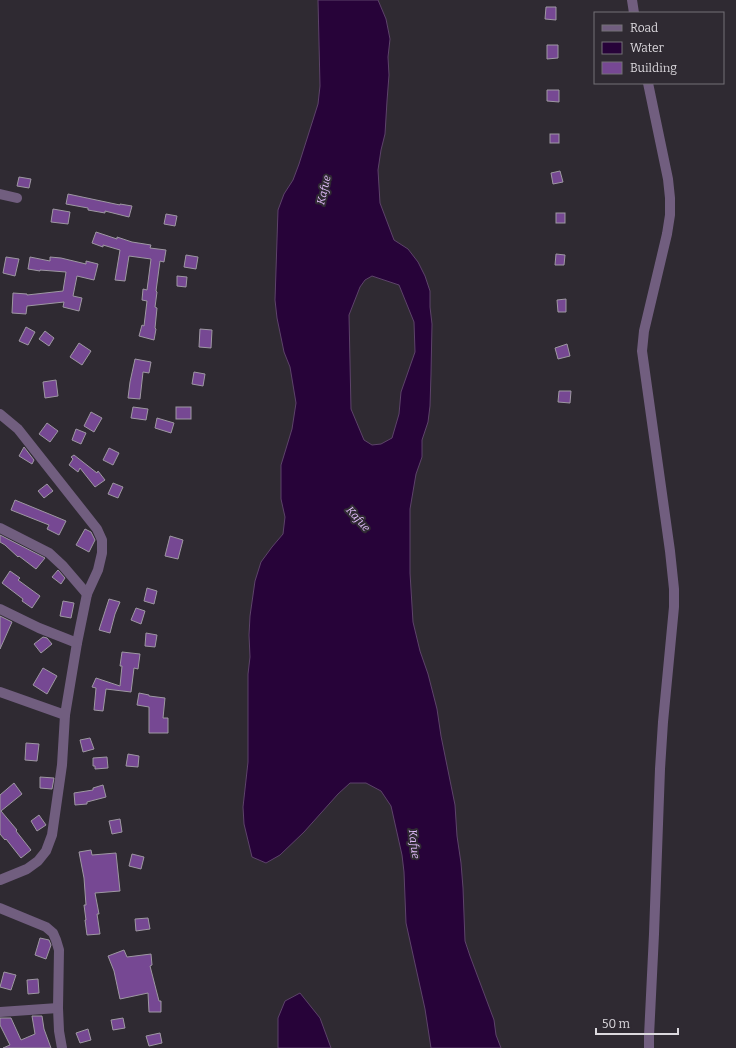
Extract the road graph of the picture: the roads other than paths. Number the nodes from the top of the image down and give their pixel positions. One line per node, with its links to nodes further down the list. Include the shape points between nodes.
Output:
1 (632, 0): 2 (street)
2 (634, 12)
3 (648, 84): 18 (street, via 668,178 670,215 644,331 642,351 674,589 660,769)
4 (0, 194): 5 (street)
5 (17, 198)
6 (0, 414): 8 (street, via 18,430 102,540 98,570)
7 (0, 528): 8 (street, via 48,553)
8 (87, 594): 10 (street)
9 (0, 609): 10 (street, via 38,628)
10 (77, 643): 12 (street)
11 (0, 692): 12 (street)
12 (65, 715): 13 (street, via 62,765 52,835 46,851 27,869)
13 (0, 880)
14 (0, 908): 15 (street, via 46,927 53,933 59,950)
15 (58, 1008): 16 (street); 17 (street)
16 (0, 1012)
17 (62, 1048)
18 (649, 1048)

